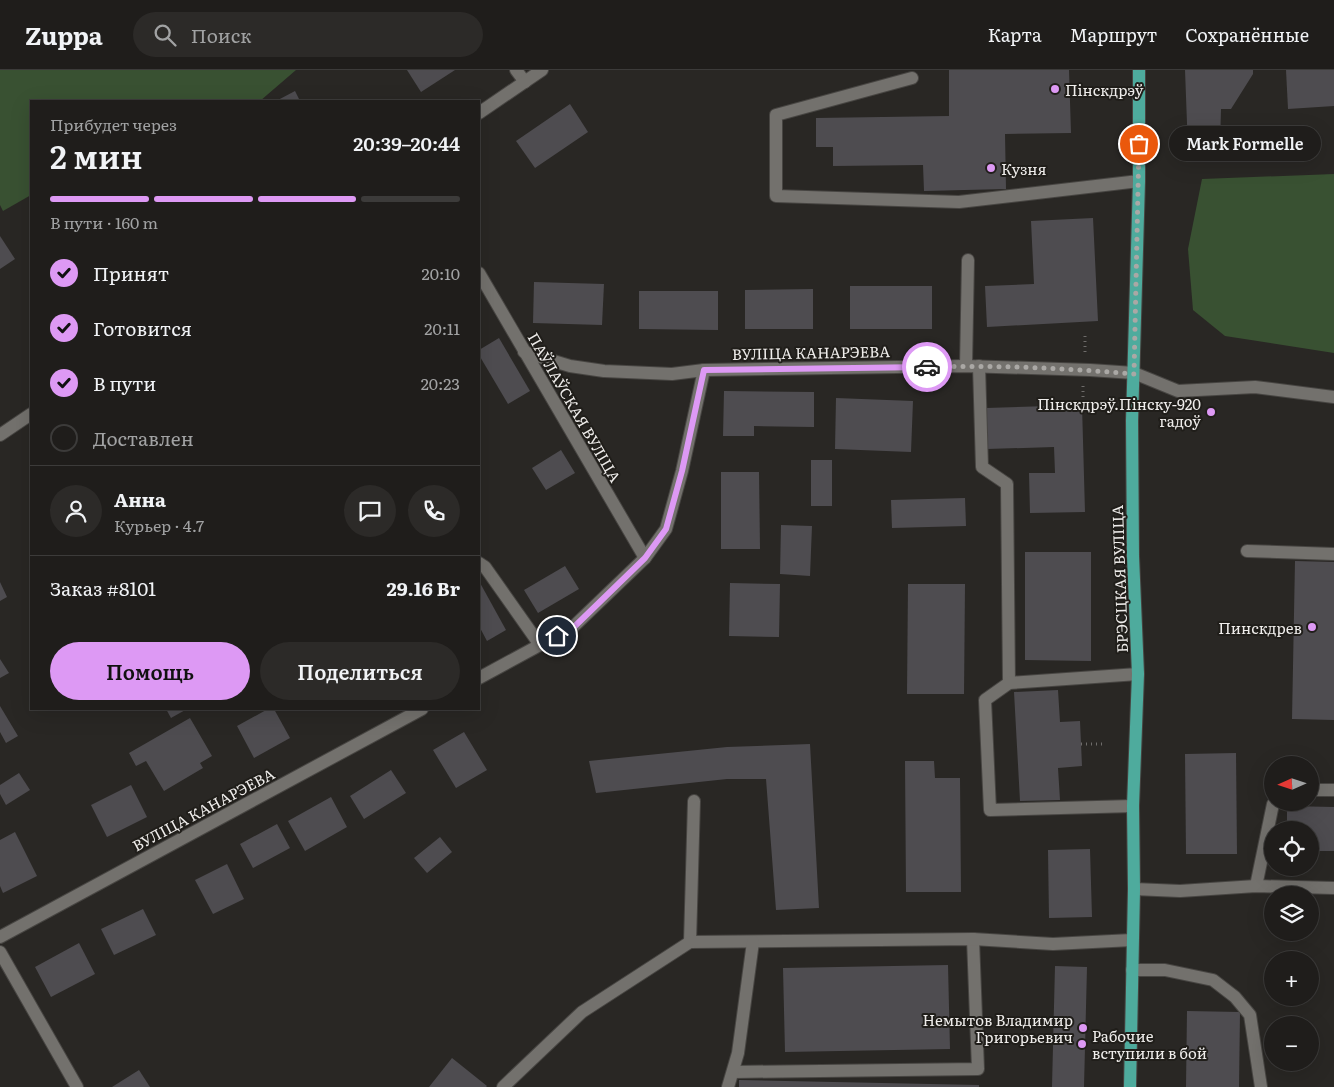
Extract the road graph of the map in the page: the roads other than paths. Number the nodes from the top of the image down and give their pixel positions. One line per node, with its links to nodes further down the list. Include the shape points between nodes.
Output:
1 (516, 70): 5 (street)
2 (542, 70): 5 (street)
3 (1139, 70): 7 (main road, БРЭСЦКАЯ ВУЛІЦА)
4 (912, 78): 7 (street, via 776,115 776,196 959,202)
5 (526, 82): 6 (street)
6 (480, 112)
7 (1139, 181): 14 (main road, БРЭСЦКАЯ ВУЛІЦА)
8 (968, 260): 11 (street)
9 (480, 275): 10 (street, ПАЎЛАЎСКАЯ ВУЛІЦА)
10 (524, 352): 13 (street, ВУЛІЦА КАНАРЭЕВА, via 570,366 604,371 672,374); 20 (street, ПАЎЛАЎСКАЯ ВУЛІЦА)
11 (966, 366): 12 (street, ВУЛІЦА КАНАРЭЕВА); 13 (street, ВУЛІЦА КАНАРЭЕВА)
12 (979, 366): 14 (street, ВУЛІЦА КАНАРЭЕВА); 25 (street, via 982,467 1007,484)
13 (704, 370): 20 (street, via 666,529)
14 (1134, 374): 15 (street, ВУЛІЦА КАНАРЭЕВА, via 1178,391 1255,387); 23 (main road, БРЭСЦКАЯ ВУЛІЦА, via 1133,537)
15 (1334, 397)
16 (30, 415): 17 (street)
17 (0, 435)
18 (1247, 551): 19 (street)
19 (1334, 554)
20 (645, 558): 22 (street, via 574,627)
21 (480, 564): 22 (street, via 485,567)
22 (540, 645): 24 (street)
23 (1138, 674): 25 (street); 30 (main road, БРЭСЦКАЯ ВУЛІЦА)
24 (480, 677)
25 (1009, 683): 30 (street, via 985,700 990,810)
26 (420, 710): 35 (street, ВУЛІЦА КАНАРЭЕВА)
27 (1319, 790): 28 (street)
28 (1334, 790)
29 (694, 801): 38 (street)
30 (1133, 806): 34 (main road, БРЭСЦКАЯ ВУЛІЦА)
31 (1272, 811): 32 (street)
32 (1256, 886): 33 (street); 34 (street)
33 (1334, 888)
34 (1134, 889): 37 (main road, БРЭСЦКАЯ ВУЛІЦА)
35 (0, 937)
36 (973, 939): 37 (street, via 1053,944); 39 (street); 42 (street, via 978,1069)
37 (1132, 940): 41 (main road, БРЭСЦКАЯ ВУЛІЦА)
38 (690, 942): 39 (street); 44 (street, via 582,1012)
39 (753, 942): 42 (street, via 738,1053)
40 (0, 952): 43 (street)
41 (1132, 970): 46 (main road, БРЭСЦКАЯ ВУЛІЦА); 47 (street, via 1166,970 1212,980 1235,997 1250,1015)
42 (732, 1072): 45 (street)
43 (77, 1087)
44 (503, 1087)
45 (728, 1087)
46 (1130, 1087)
47 (1261, 1087)

